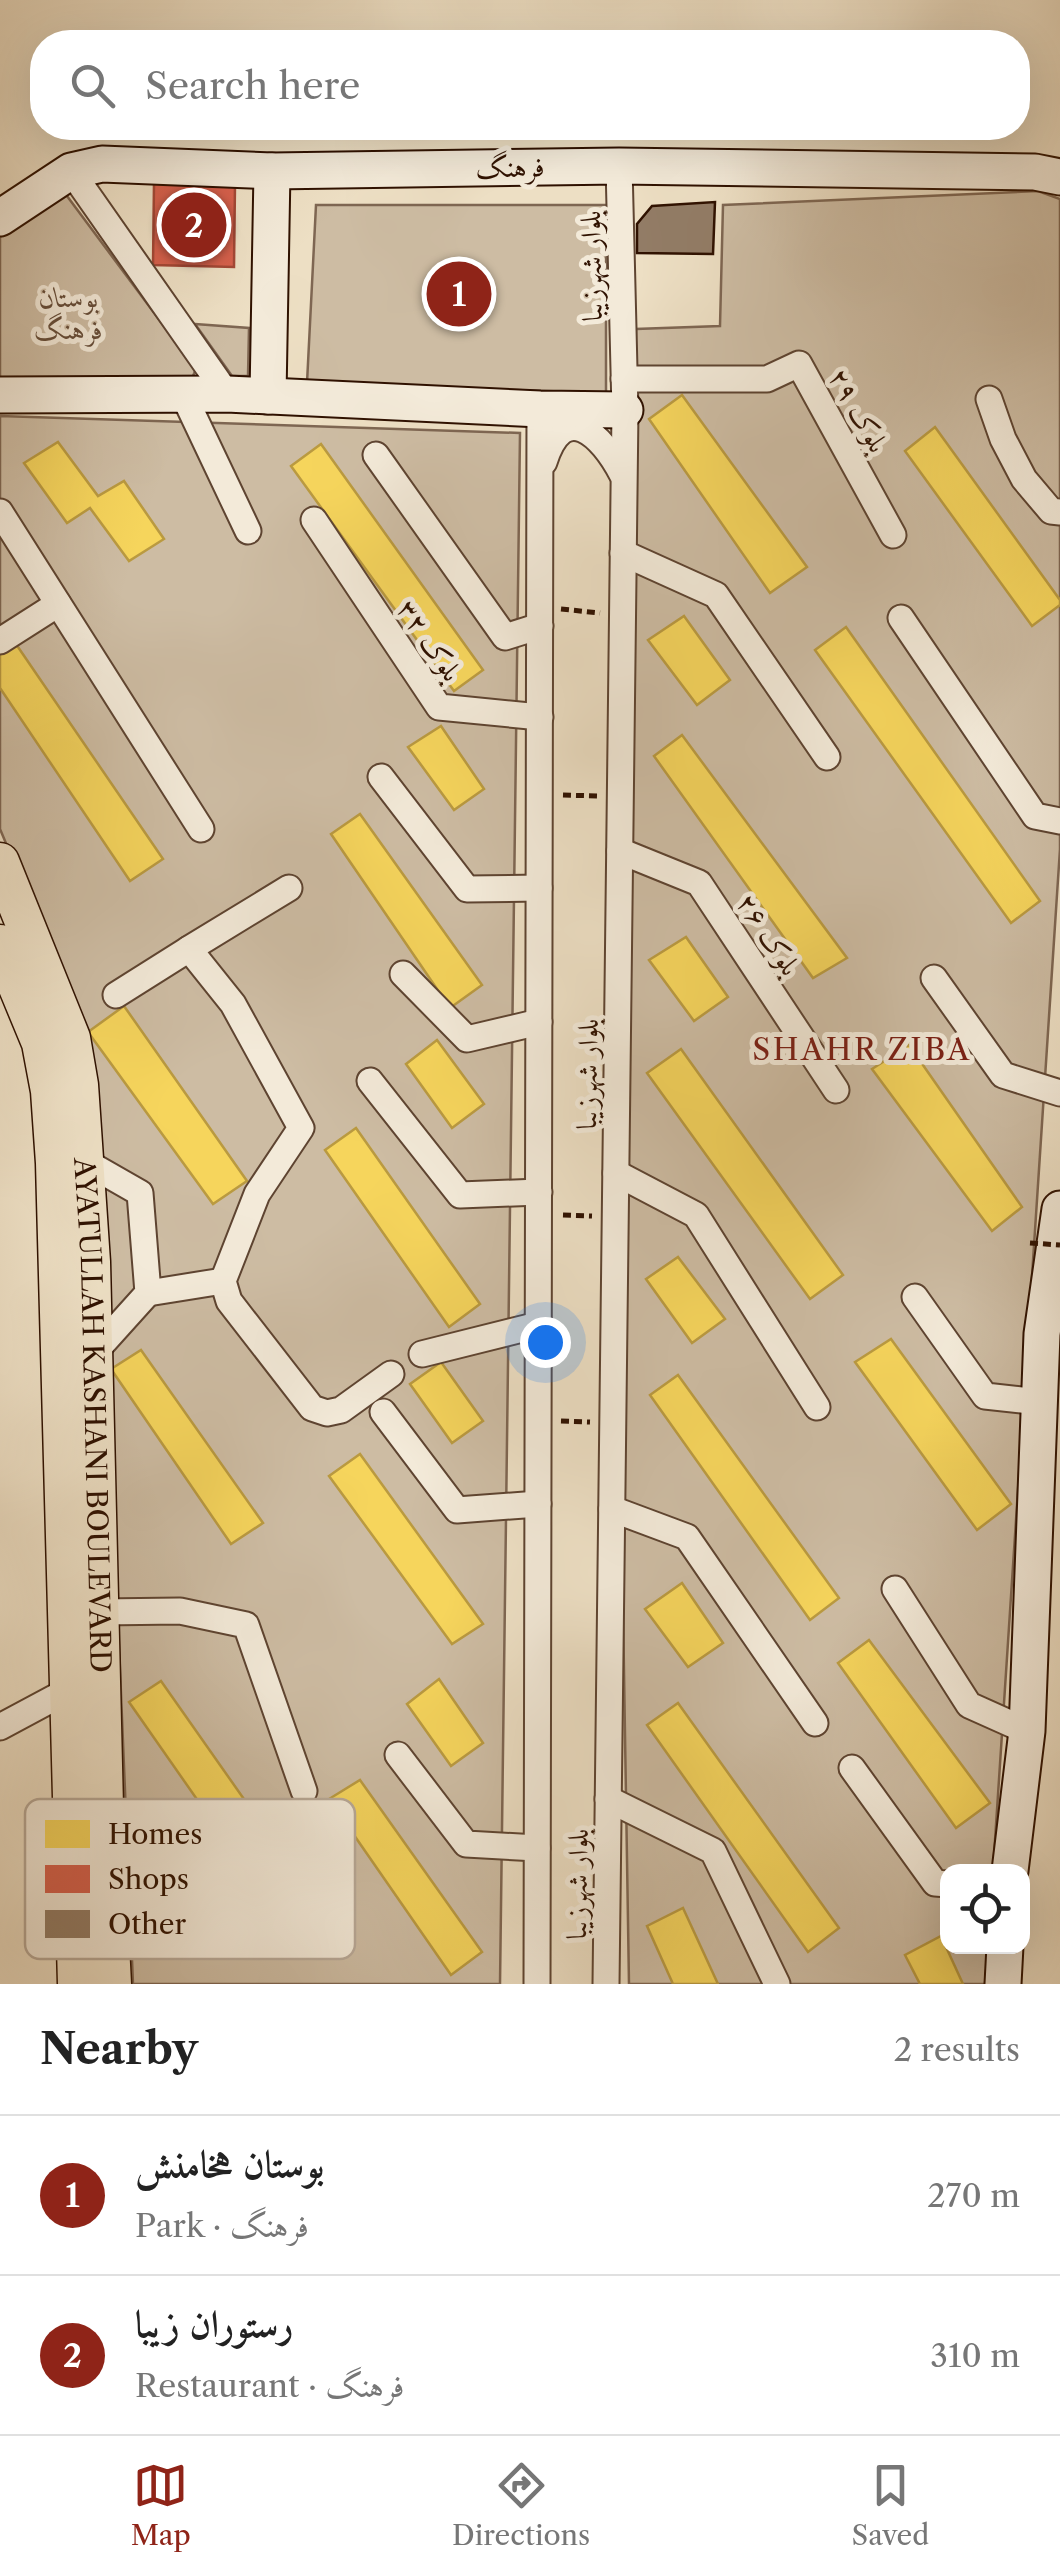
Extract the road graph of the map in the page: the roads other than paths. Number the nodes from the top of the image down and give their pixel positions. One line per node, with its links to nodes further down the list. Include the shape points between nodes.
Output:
1 (618, 166): 2 (street, فرهنگ); 4 (street, فرهنگ); 9 (street, بلوار شهرزیبا)
2 (1052, 170)
3 (71, 171): 4 (street, فرهنگ, via 102,164); 5 (street, فرهنگ); 7 (street)
4 (272, 171): 10 (street)
5 (0, 218)
6 (183, 394): 7 (street); 8 (street); 19 (street)
7 (227, 394): 10 (street)
8 (0, 395)
9 (624, 395): 12 (street); 15 (street, بلوار شهرزیبا); 20 (street, بلوک ۲۹, via 768,379 800,364)
10 (268, 396): 12 (street)
11 (989, 398): 17 (street, via 1024,479 1051,511)
12 (540, 409): 14 (street, بلوار شهرزیبا)
13 (376, 455): 23 (street, via 505,638)
14 (540, 476): 15 (street, via 557,436 572,428 589,430 602,442); 23 (street, بلوار شهرزیبا)
15 (624, 479): 21 (street, بلوار شهرزیبا)
16 (0, 512): 22 (street)
17 (1060, 512)
18 (314, 520): 26 (street, بلوک ۳۲, via 439,708)
19 (248, 531)
20 (893, 535)
21 (623, 554): 27 (street, via 716,594); 31 (street, بلوار شهرزیبا)
22 (58, 604): 25 (street); 30 (street)
23 (540, 617): 26 (street, بلوار شهرزیبا)
24 (901, 618): 29 (street, via 1035,816)
25 (0, 642)
26 (540, 717): 34 (street, بلوار شهرزیبا)
27 (827, 757)
28 (380, 778): 34 (street, via 466,890)
29 (1060, 821)
30 (201, 828)
31 (620, 851): 42 (street, بلوک ۲۶, via 700,883); 45 (street, بلوار شهرزیبا)
32 (0, 862): 44 (main road, AYATULLAH KASHANI BOULEVARD, via 71,1038)
33 (289, 888): 36 (street)
34 (540, 888): 40 (street, بلوار شهرزیبا)
35 (0, 944): 62 (main road, AYATULLAH KASHANI BOULEVARD, via 42,1042 50,1090)
36 (190, 949): 39 (street); 48 (street, via 233,1004 300,1128 257,1194)
37 (403, 974): 40 (street, via 467,1040)
38 (934, 978): 43 (street, via 1003,1075)
39 (116, 995)
40 (539, 1022): 46 (street, بلوار شهرزیبا)
41 (370, 1081): 46 (street, via 460,1195)
42 (836, 1090)
43 (1060, 1093)
44 (84, 1161): 49 (street, via 140,1193); 52 (main road, AYATULLAH KASHANI BOULEVARD)
45 (616, 1174): 56 (street, via 696,1215); 59 (street, بلوار شهرزیبا)
46 (539, 1202): 51 (street, بلوار شهرزیبا)
47 (1060, 1209): 55 (street)
48 (223, 1280): 49 (street); 54 (street, via 228,1302 312,1408 341,1410)
49 (148, 1294): 52 (street)
50 (915, 1297): 55 (street, via 985,1396)
51 (538, 1325): 53 (street); 58 (street, بلوار شهرزیبا)
52 (94, 1354): 61 (main road, AYATULLAH KASHANI BOULEVARD)
53 (422, 1354)
54 (391, 1374)
55 (1039, 1402): 65 (street)
56 (817, 1407)
57 (383, 1412): 58 (street, via 457,1510)
58 (538, 1504): 72 (street, بلوار شهرزیبا)
59 (612, 1509): 63 (street, via 687,1537); 71 (street, بلوار شهرزیبا)
60 (894, 1588): 65 (street, via 969,1705)
61 (100, 1612): 68 (street, via 180,1611 246,1625); 70 (main road, AYATULLAH KASHANI BOULEVARD)
62 (69, 1690): 64 (street); 69 (main road, AYATULLAH KASHANI BOULEVARD)
63 (815, 1722)
64 (0, 1727)
65 (1027, 1731): 73 (street)
66 (398, 1755): 72 (street, via 466,1844)
67 (852, 1768): 74 (street)
68 (304, 1791)
69 (72, 1799)
70 (105, 1799)
71 (608, 1799): 81 (street, بلوار شهرزیبا); 82 (street, via 714,1851)
72 (537, 1848): 80 (street, بلوار شهرزیبا)
73 (1011, 1864)
74 (940, 1883)
75 (1005, 1954): 83 (street)
76 (76, 1959): 78 (main road, AYATULLAH KASHANI BOULEVARD)
77 (111, 1959): 79 (main road, AYATULLAH KASHANI BOULEVARD)
78 (77, 1984)
79 (112, 1984)
80 (537, 1984)
81 (606, 1984)
82 (777, 1984)
83 (1003, 1984)

